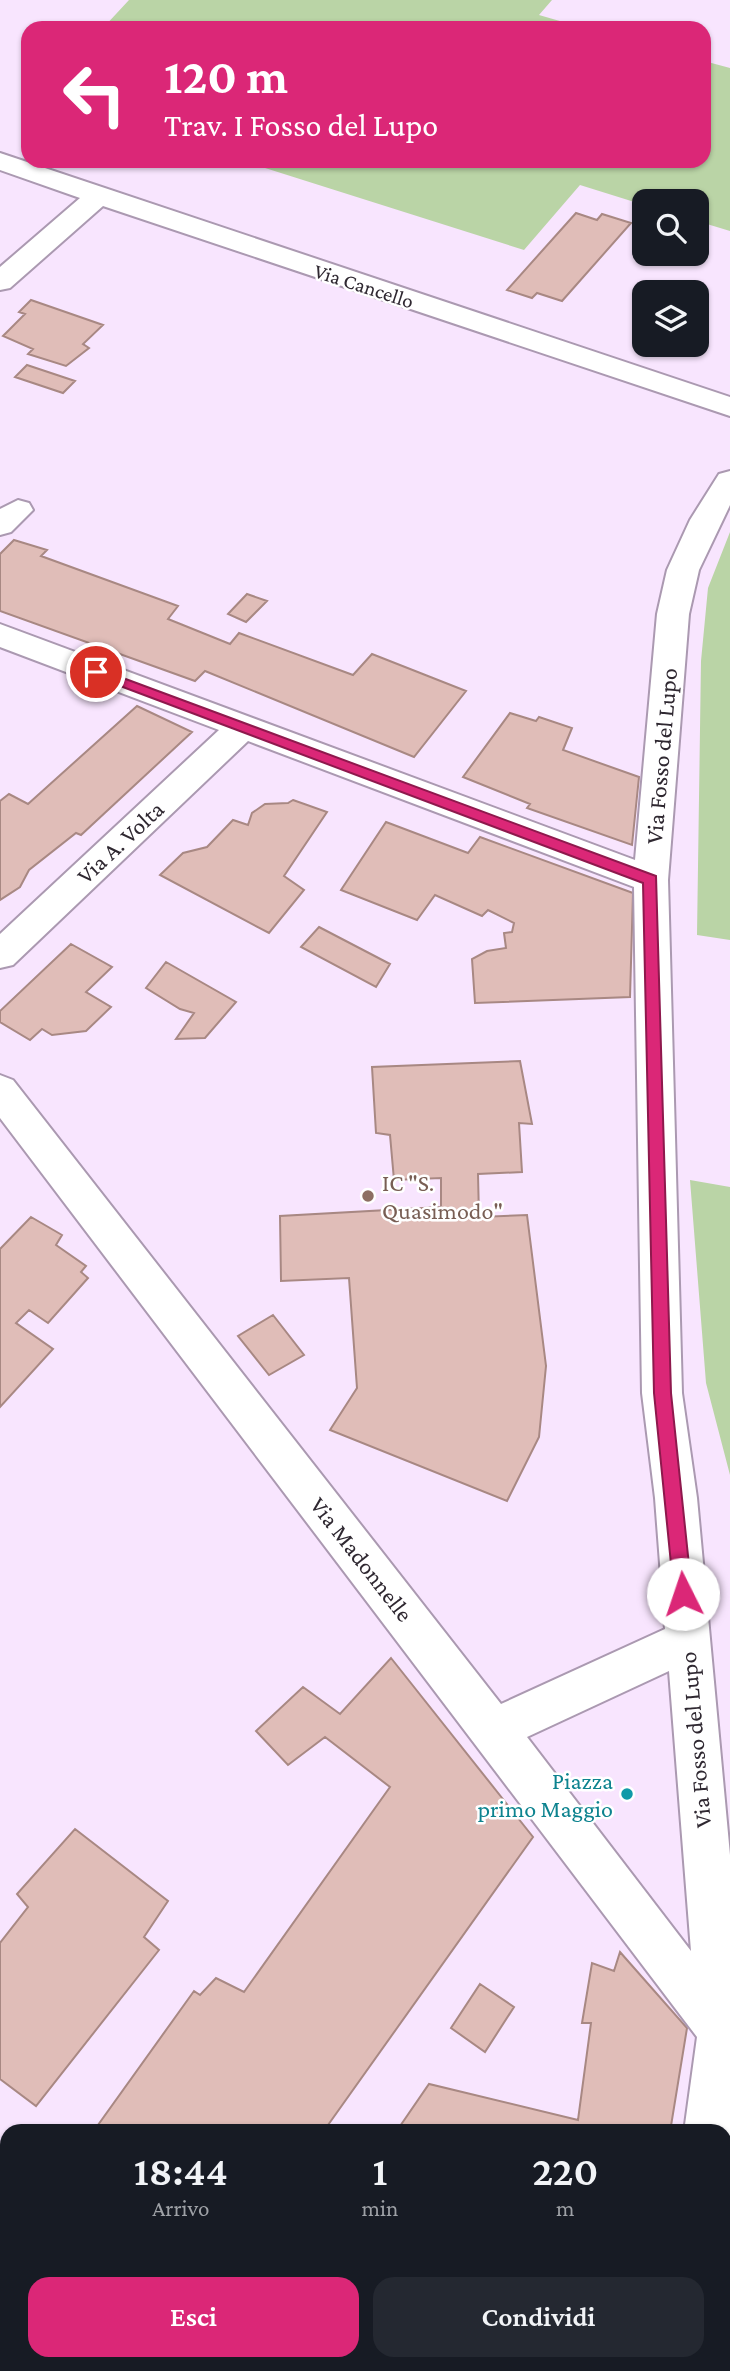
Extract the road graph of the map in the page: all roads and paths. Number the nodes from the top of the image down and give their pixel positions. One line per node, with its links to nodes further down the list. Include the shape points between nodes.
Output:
1 (0, 161): 2 (street, Via Cancello)
2 (99, 195): 3 (street); 4 (street, Via Cancello)
3 (0, 282)
4 (730, 407)
5 (730, 481): 8 (street, Via Fosso del Lupo, via 705,520 683,570 673,614)
6 (0, 635): 7 (street)
7 (241, 728): 8 (street); 9 (street, Via A. Volta)
8 (650, 880): 11 (street, Via Fosso del Lupo, via 662,1393)
9 (0, 955)
10 (0, 1090): 12 (street, Via Madonnelle)
11 (687, 1641): 12 (street); 13 (street, Via Fosso del Lupo)
12 (494, 1730): 13 (street, Via Madonnelle)
13 (722, 2030): 14 (street, Via Fosso del Lupo)
14 (710, 2124)

